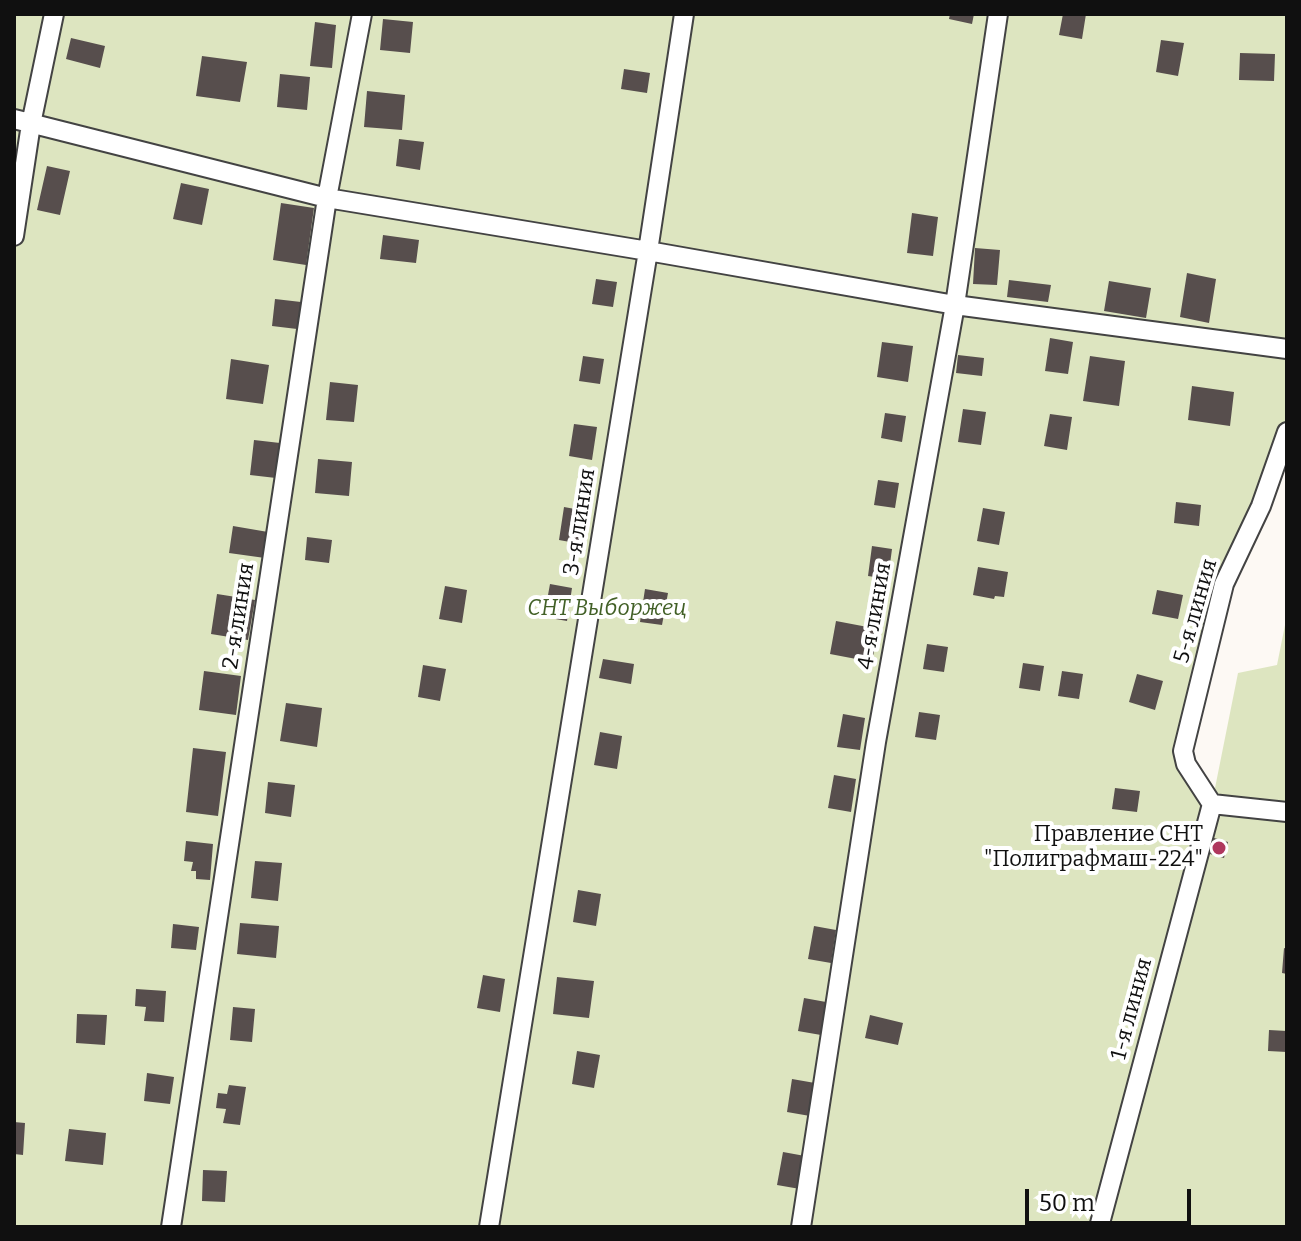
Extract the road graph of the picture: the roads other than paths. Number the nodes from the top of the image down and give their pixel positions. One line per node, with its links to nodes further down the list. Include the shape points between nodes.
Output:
1 (54, 14): 5 (street)
2 (362, 14): 6 (street, 2-я линия)
3 (684, 14): 8 (street, 3-я линия)
4 (998, 14): 9 (street, 4-я линия)
5 (23, 122): 6 (street); 7 (street)
6 (327, 198): 8 (street); 14 (street, 2-я линия)
7 (14, 236)
8 (648, 251): 9 (street); 15 (street, 3-я линия)
9 (955, 305): 10 (street); 16 (street, 4-я линия, via 876,742)
10 (1287, 349)
11 (1287, 432): 12 (street, 5-я линия, via 1261,506 1224,584 1183,751)
12 (1212, 804): 13 (street); 17 (street, 1-я линия)
13 (1287, 812)
14 (171, 1227)
15 (489, 1227)
16 (801, 1227)
17 (1099, 1227)

